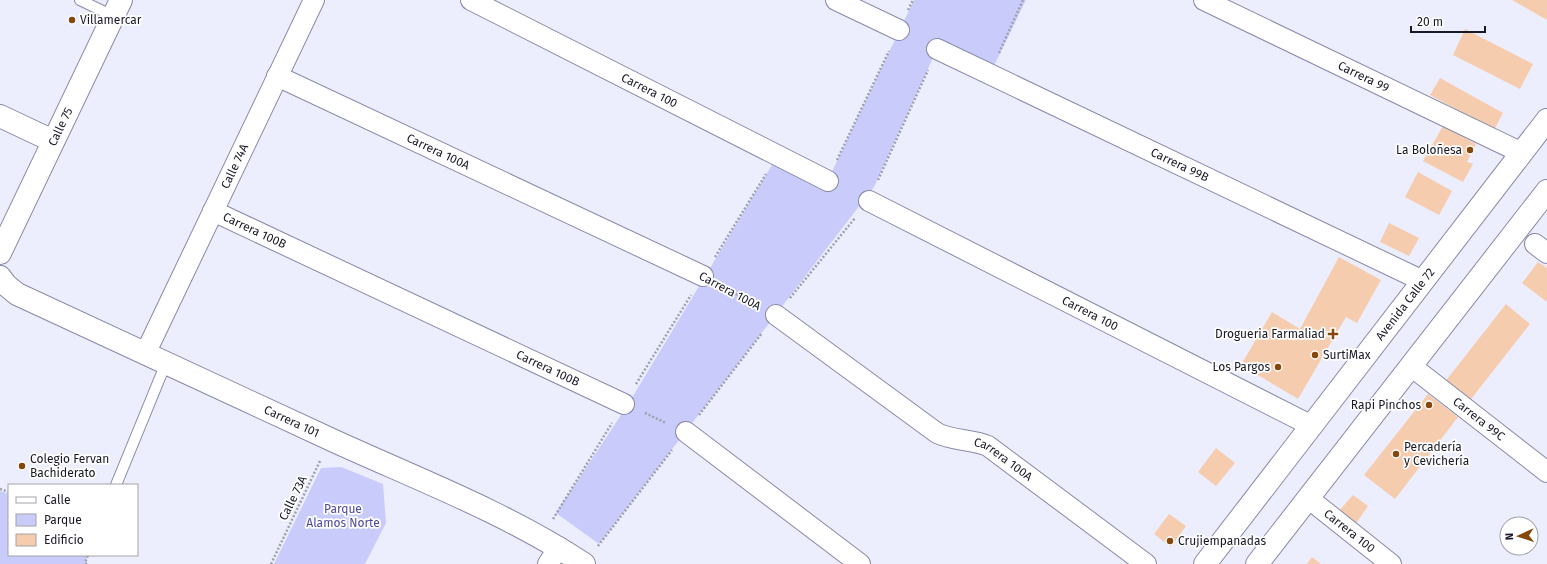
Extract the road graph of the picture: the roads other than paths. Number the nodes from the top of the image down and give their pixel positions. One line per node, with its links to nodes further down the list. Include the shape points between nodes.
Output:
1 (80, 0): 6 (lane)
2 (314, 0): 9 (street, Calle 74A)
3 (471, 0): 14 (street, Carrera 100)
4 (836, 0): 7 (street)
5 (1204, 0): 13 (street, Carrera 99)
6 (117, 8): 12 (main road, Calle 75)
7 (899, 30)
8 (938, 49): 21 (street, Carrera 99B)
9 (277, 76): 17 (street, Calle 74A); 19 (street, Carrera 100A)
10 (0, 116): 12 (main road)
11 (1547, 120): 13 (main road, Avenida Calle 72)
12 (53, 141): 18 (main road, Calle 75)
13 (1522, 153): 21 (main road, Avenida Calle 72)
14 (828, 181)
15 (1547, 191): 25 (main road)
16 (869, 201): 27 (street, Carrera 100)
17 (213, 211): 23 (street, Calle 74A); 26 (street, Carrera 100B)
18 (0, 253)
19 (703, 276)
20 (0, 277): 23 (main road, Carrera 101, via 16,294)
21 (1423, 281): 27 (main road, Avenida Calle 72)
22 (776, 315): 35 (street, Carrera 100A, via 937,433 947,438 978,442 988,446)
23 (145, 354): 24 (main road, Carrera 101)
24 (166, 363): 30 (lane); 32 (main road, Carrera 101, via 480,506)
25 (1411, 366): 29 (street, Carrera 99C); 31 (main road)
26 (624, 404)
27 (1312, 426): 36 (main road, Avenida Calle 72)
28 (686, 432): 34 (street)
29 (1547, 472)
30 (116, 484)
31 (1308, 498): 37 (main road); 38 (street, Carrera 100)
32 (549, 550): 33 (main road, Carrera 101)
33 (584, 564)
34 (860, 564)
35 (1146, 564)
36 (1205, 564)
37 (1257, 564)
38 (1391, 564)

